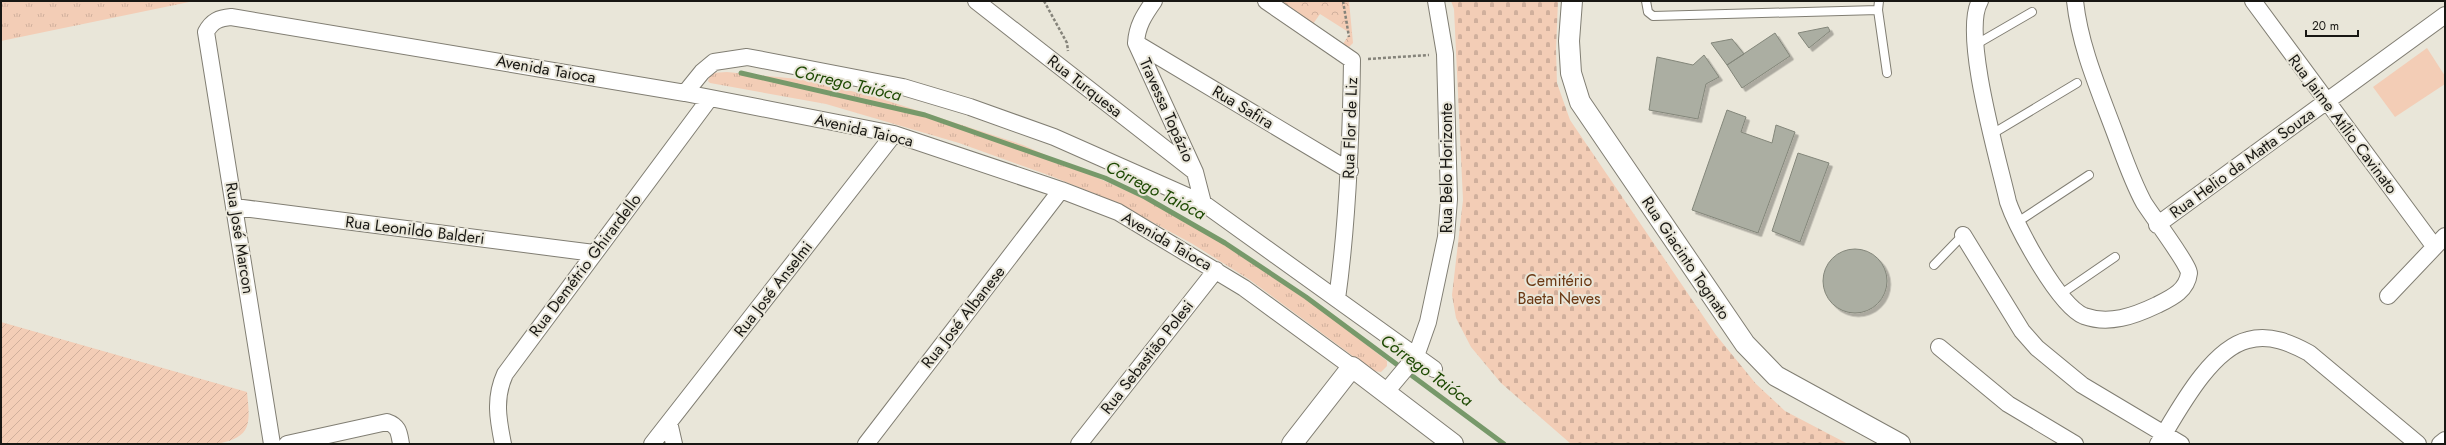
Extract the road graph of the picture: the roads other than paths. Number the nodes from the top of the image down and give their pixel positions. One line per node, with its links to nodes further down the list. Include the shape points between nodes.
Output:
1 (976, 1): 25 (street, Rua Turquesa)
2 (1154, 1): 15 (street, Travessa Topázio, via 1142,18)
3 (1266, 1): 24 (street, Rua Flor de Liz, via 1352,60)
4 (1436, 1): 42 (street, Rua Belo Horizonte, via 1445,54 1449,200 1446,237 1428,322)
5 (1572, 1): 59 (street, Rua Giacinto Tognato, via 1569,41 1571,73 1580,102 1744,344 1776,376)
6 (1879, 1): 11 (lane)
7 (1980, 1): 16 (street, via 1973,21)
8 (2075, 1): 31 (street, via 2077,22 2092,74 2135,187)
9 (2253, 1): 21 (street, Rua Jaime Atílio Cavinato)
10 (1647, 5): 11 (lane, via 1653,16)
11 (1878, 10): 17 (lane)
12 (2032, 12): 16 (lane)
13 (2445, 15): 21 (street, Rua Helio da Matta Souza)
14 (206, 32): 19 (street, Avenida Taioca, via 211,24 221,18 231,17); 29 (street, Rua José Marcon)
15 (1136, 43): 24 (street, Rua Safira); 25 (street, Travessa Topázio)
16 (1974, 46): 23 (street)
17 (1887, 73)
18 (2077, 83): 23 (lane)
19 (685, 93): 20 (street, Avenida Taioca); 28 (street, via 714,62 747,57 902,87 970,107 1054,137)
20 (710, 98): 22 (street, Avenida Taioca); 34 (street, Rua Demétrio Ghirardello)
21 (2326, 101): 31 (street, Rua Helio da Matta Souza); 33 (street, Rua Jaime Atílio Cavinato)
22 (894, 134): 27 (street, Avenida Taioca); 46 (street, Rua José Anselmi)
23 (1992, 134): 30 (street)
24 (1350, 171): 40 (street, Rua Flor de Liz, via 1344,250)
25 (1195, 172): 28 (street, Travessa Topázio)
26 (2089, 175): 30 (lane)
27 (1061, 190): 37 (street, Avenida Taioca, via 1118,212); 55 (street, Rua José Albanese)
28 (1203, 203): 40 (street)
29 (235, 207): 34 (street, Rua Leonildo Balderi); 49 (street, Rua José Marcon)
30 (2015, 224): 38 (street, via 2030,251)
31 (2157, 225): 38 (street, via 2190,271 2188,282 2174,296 2120,319 2099,319 2083,316)
32 (1963, 235): 36 (lane); 47 (street, via 2022,330 2037,348 2082,385)
33 (2440, 241): 39 (street)
34 (594, 254): 52 (street, Rua Demétrio Ghirardello, via 504,374 498,389 497,406)
35 (2115, 257): 38 (lane)
36 (1934, 265)
37 (1216, 270): 43 (street, Avenida Taioca); 56 (street, Rua Sebastião Polesi)
38 (2061, 294)
39 (2388, 296)
40 (1336, 300): 42 (street)
41 (1939, 346): 60 (street, via 2008,404)
42 (1412, 361): 44 (street); 45 (street)
43 (1352, 367): 45 (street, Avenida Taioca); 57 (street)
44 (1434, 369)
45 (1391, 386): 58 (street, Avenida Taioca)
46 (669, 422): 53 (street, Rua José Anselmi); 54 (street)
47 (2161, 438): 61 (street); 62 (street, via 2210,366 2226,351 2248,340 2272,338 2292,343 2309,353)
48 (2445, 440): 63 (street)
49 (272, 444)
50 (287, 444): 51 (street, via 387,422 394,424 398,430)
51 (401, 444)
52 (503, 444)
53 (652, 444)
54 (674, 444)
55 (866, 444)
56 (1079, 444)
57 (1292, 444)
58 (1453, 444)
59 (1900, 444)
60 (2076, 444)
61 (2181, 444)
62 (2418, 444)
63 (2440, 444)

